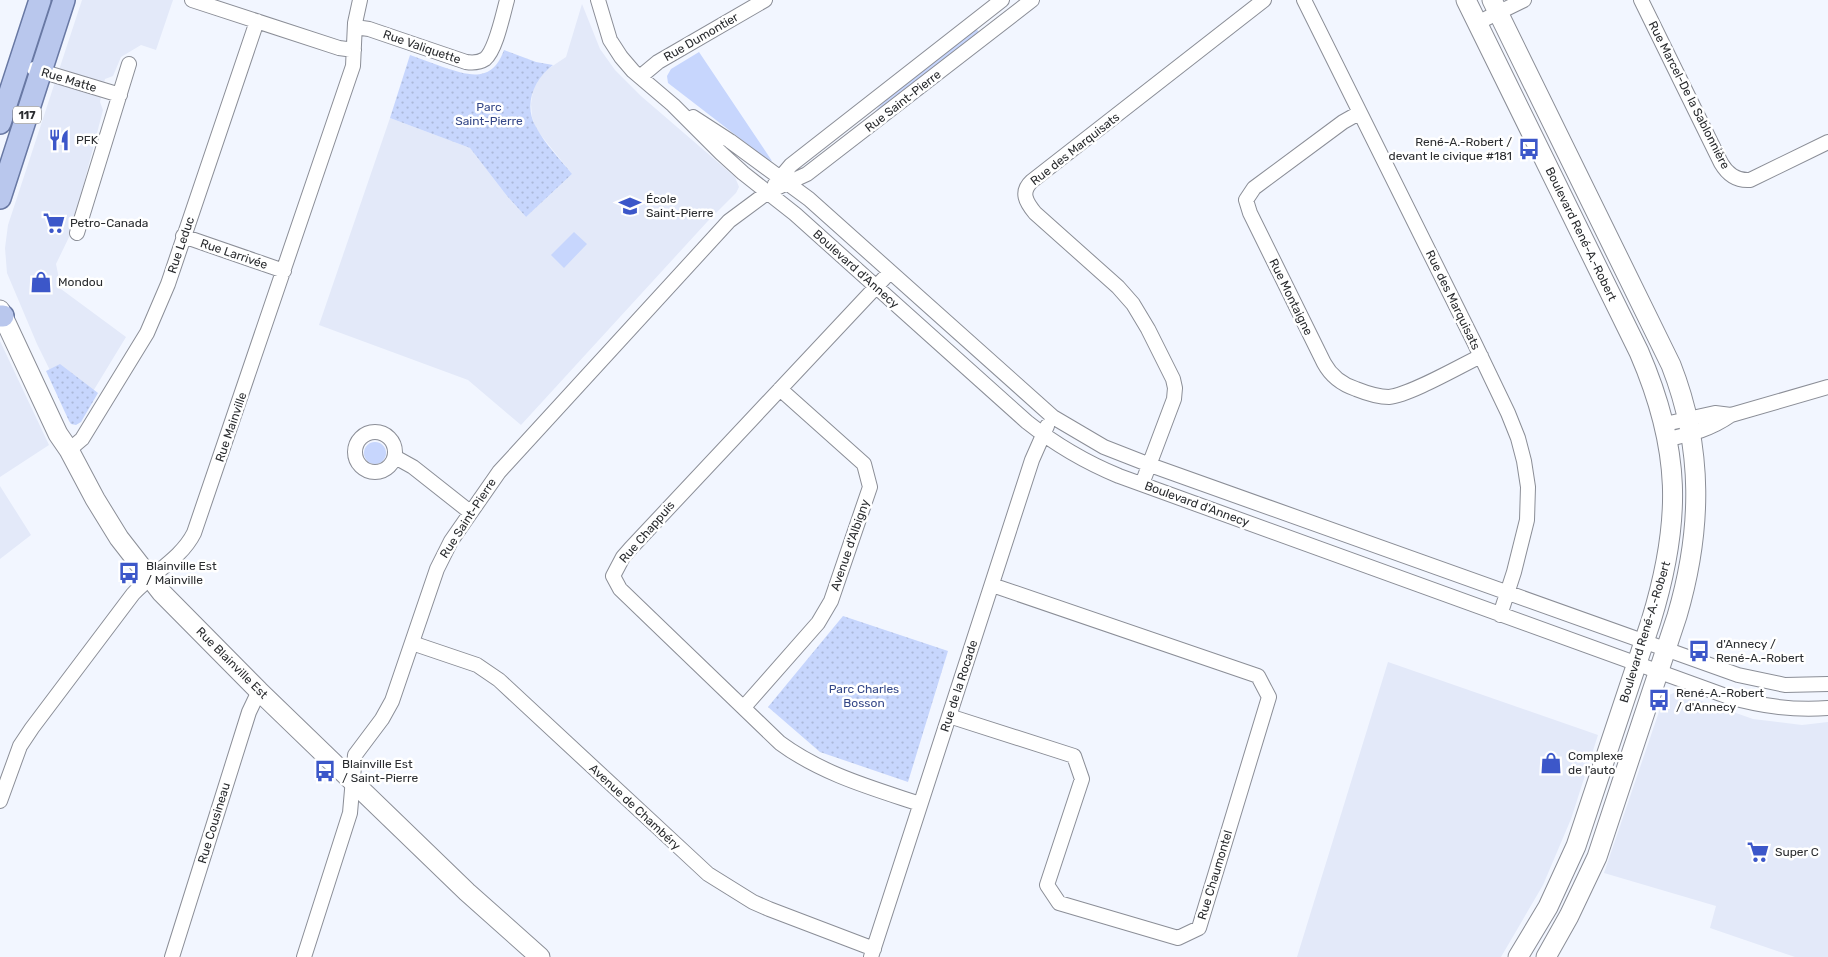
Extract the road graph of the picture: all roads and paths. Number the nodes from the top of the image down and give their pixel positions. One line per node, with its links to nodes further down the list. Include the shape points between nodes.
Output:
1 (40, 0): 24 (main road, 117)
2 (64, 0): 25 (main road, 117)
3 (192, 0): 16 (street)
4 (360, 0): 21 (street, Rue Mainville)
5 (507, 0): 21 (street, Rue Valiquette, via 490,53 475,63)
6 (598, 0): 27 (street, Boulevard d'Annecy, via 613,46)
7 (764, 0): 27 (street, Rue Dumontier, via 658,62)
8 (1002, 0): 15 (street, Rue Saint-Pierre)
9 (1032, 0): 20 (street, Rue Saint-Pierre)
10 (1264, 0): 51 (street, Rue des Marquisats, via 1032,181 1025,190 1026,200 1036,212 1133,304 1171,374 1175,384 1174,399)
11 (1304, 0): 30 (street, Rue des Marquisats)
12 (1466, 0): 19 (street, Boulevard René-A.-Robert)
13 (1524, 0): 17 (street)
14 (1641, 0): 32 (street, Rue Marcel-De la Sablonnière, via 1721,163 1732,176 1746,180 1755,178)
15 (987, 4): 20 (street); 33 (street, Rue Saint-Pierre, via 791,165)
16 (232, 6): 18 (street)
17 (1495, 6): 19 (street); 46 (street, Boulevard René-A.-Robert, via 1666,354)
18 (257, 21): 22 (street, via 340,49); 37 (street, Rue Leduc)
19 (1477, 23): 47 (street, Boulevard René-A.-Robert, via 1639,352)
20 (1002, 24): 33 (street, Rue Saint-Pierre, via 807,174)
21 (355, 27): 22 (street, Rue Mainville)
22 (354, 50): 38 (street, Rue Mainville, via 352,66)
23 (129, 64): 28 (street)
24 (19, 65): 25 (street, Rue Matte); 26 (main road); 31 (main road, 117)
25 (41, 72): 28 (street, Rue Matte); 35 (main road, 117)
26 (0, 77)
27 (640, 77): 29 (street, Boulevard d'Annecy)
28 (120, 95): 36 (street)
29 (674, 105): 33 (street, Boulevard d'Annecy); 34 (street, Boulevard d'Annecy, via 721,153)
30 (1360, 113): 42 (street, Rue des Marquisats); 42 (street, Rue Montaigne, via 1342,122 1254,188 1246,200 1324,363 1330,373 1344,384 1387,397 1406,393)
31 (0, 123)
32 (1828, 142)
33 (784, 181): 34 (street, Rue Saint-Pierre); 39 (street, Boulevard d'Annecy, via 809,199)
34 (768, 192): 40 (street, Boulevard d'Annecy); 53 (street, Rue Saint-Pierre, via 726,224 506,464)
35 (0, 198)
36 (77, 233)
37 (183, 236): 38 (street, Rue Larrivée); 49 (street, Rue Leduc, via 147,333 82,439)
38 (284, 271): 54 (street, Rue Mainville, via 194,533 182,550)
39 (890, 272): 40 (street, Rue Chappuis); 45 (street, Boulevard d'Annecy)
40 (876, 287): 44 (street, Rue Chappuis); 48 (street, Boulevard d'Annecy)
41 (1, 314): 49 (street, Rue Blainville Est, via 58,434)
42 (1480, 356): 56 (street, Rue des Marquisats, via 1515,429 1527,482 1526,528)
43 (1828, 387): 46 (street, via 1731,415 1718,424)
44 (780, 389): 65 (street, Avenue d'Albigny, via 864,464 870,487 831,601 818,623); 65 (street, Rue Chappuis, via 623,557 613,576 620,589)
45 (1053, 417): 48 (street, Rue de la Rocade); 51 (street, Boulevard d'Annecy, via 1098,444)
46 (1689, 427): 47 (street); 60 (street, Boulevard René-A.-Robert, via 1696,493 1694,542 1686,584)
47 (1666, 432): 58 (street, Boulevard René-A.-Robert, via 1673,496 1670,545 1662,585)
48 (1042, 434): 52 (street, Boulevard d'Annecy, via 1090,464); 55 (street, Rue de la Rocade)
49 (69, 450): 54 (street, Rue Blainville Est, via 113,529)
50 (395, 457): 53 (street, via 413,466)
51 (1150, 465): 52 (street, Rue des Marquisats); 56 (street, Boulevard d'Annecy)
52 (1142, 484): 57 (street, Boulevard d'Annecy)
53 (470, 512): 59 (street, Rue Saint-Pierre, via 437,569)
54 (149, 578): 64 (street, Rue Blainville Est); 69 (street, Rue Mainville, via 32,728 20,746)
55 (992, 585): 67 (street, Rue de la Rocade); 67 (street, Rue Chaumontel, via 1258,676 1269,698 1199,928 1178,938 1060,902 1047,885 1082,779 1074,756)
56 (1508, 592): 57 (street, Rue des Marquisats); 58 (street, Boulevard d'Annecy)
57 (1500, 615): 61 (street, Boulevard d'Annecy)
58 (1644, 641): 60 (street, Boulevard d'Annecy); 61 (street, Boulevard René-A.-Robert)
59 (412, 643): 68 (street, Rue Saint-Pierre, via 387,710 355,755); 71 (street, Avenue de Chambéry, via 476,665 498,680 708,874 753,902)
60 (1666, 649): 62 (street, Boulevard René-A.-Robert); 63 (street, Boulevard d'Annecy, via 1761,681)
61 (1637, 664): 62 (street, Boulevard d'Annecy); 75 (street, Boulevard René-A.-Robert, via 1576,846 1551,900)
62 (1658, 671): 66 (street, Boulevard d'Annecy, via 1753,704); 76 (street, Boulevard René-A.-Robert, via 1596,857 1573,909)
63 (1828, 684)
64 (259, 691): 68 (street, Rue Blainville Est); 72 (street, Rue Cousineau, via 249,712)
65 (744, 707): 70 (street, Rue Chappuis, via 798,756 844,779)
66 (1828, 708)
67 (949, 716): 70 (street, Rue de la Rocade)
68 (352, 781): 73 (street, Rue Saint-Pierre, via 350,813); 74 (street, Rue Blainville Est, via 476,901)
69 (0, 801)
70 (920, 804): 71 (street, Rue de la Rocade)
71 (872, 953)
72 (172, 957)
73 (304, 957)
74 (540, 957)
75 (1518, 957)
76 (1546, 957)

